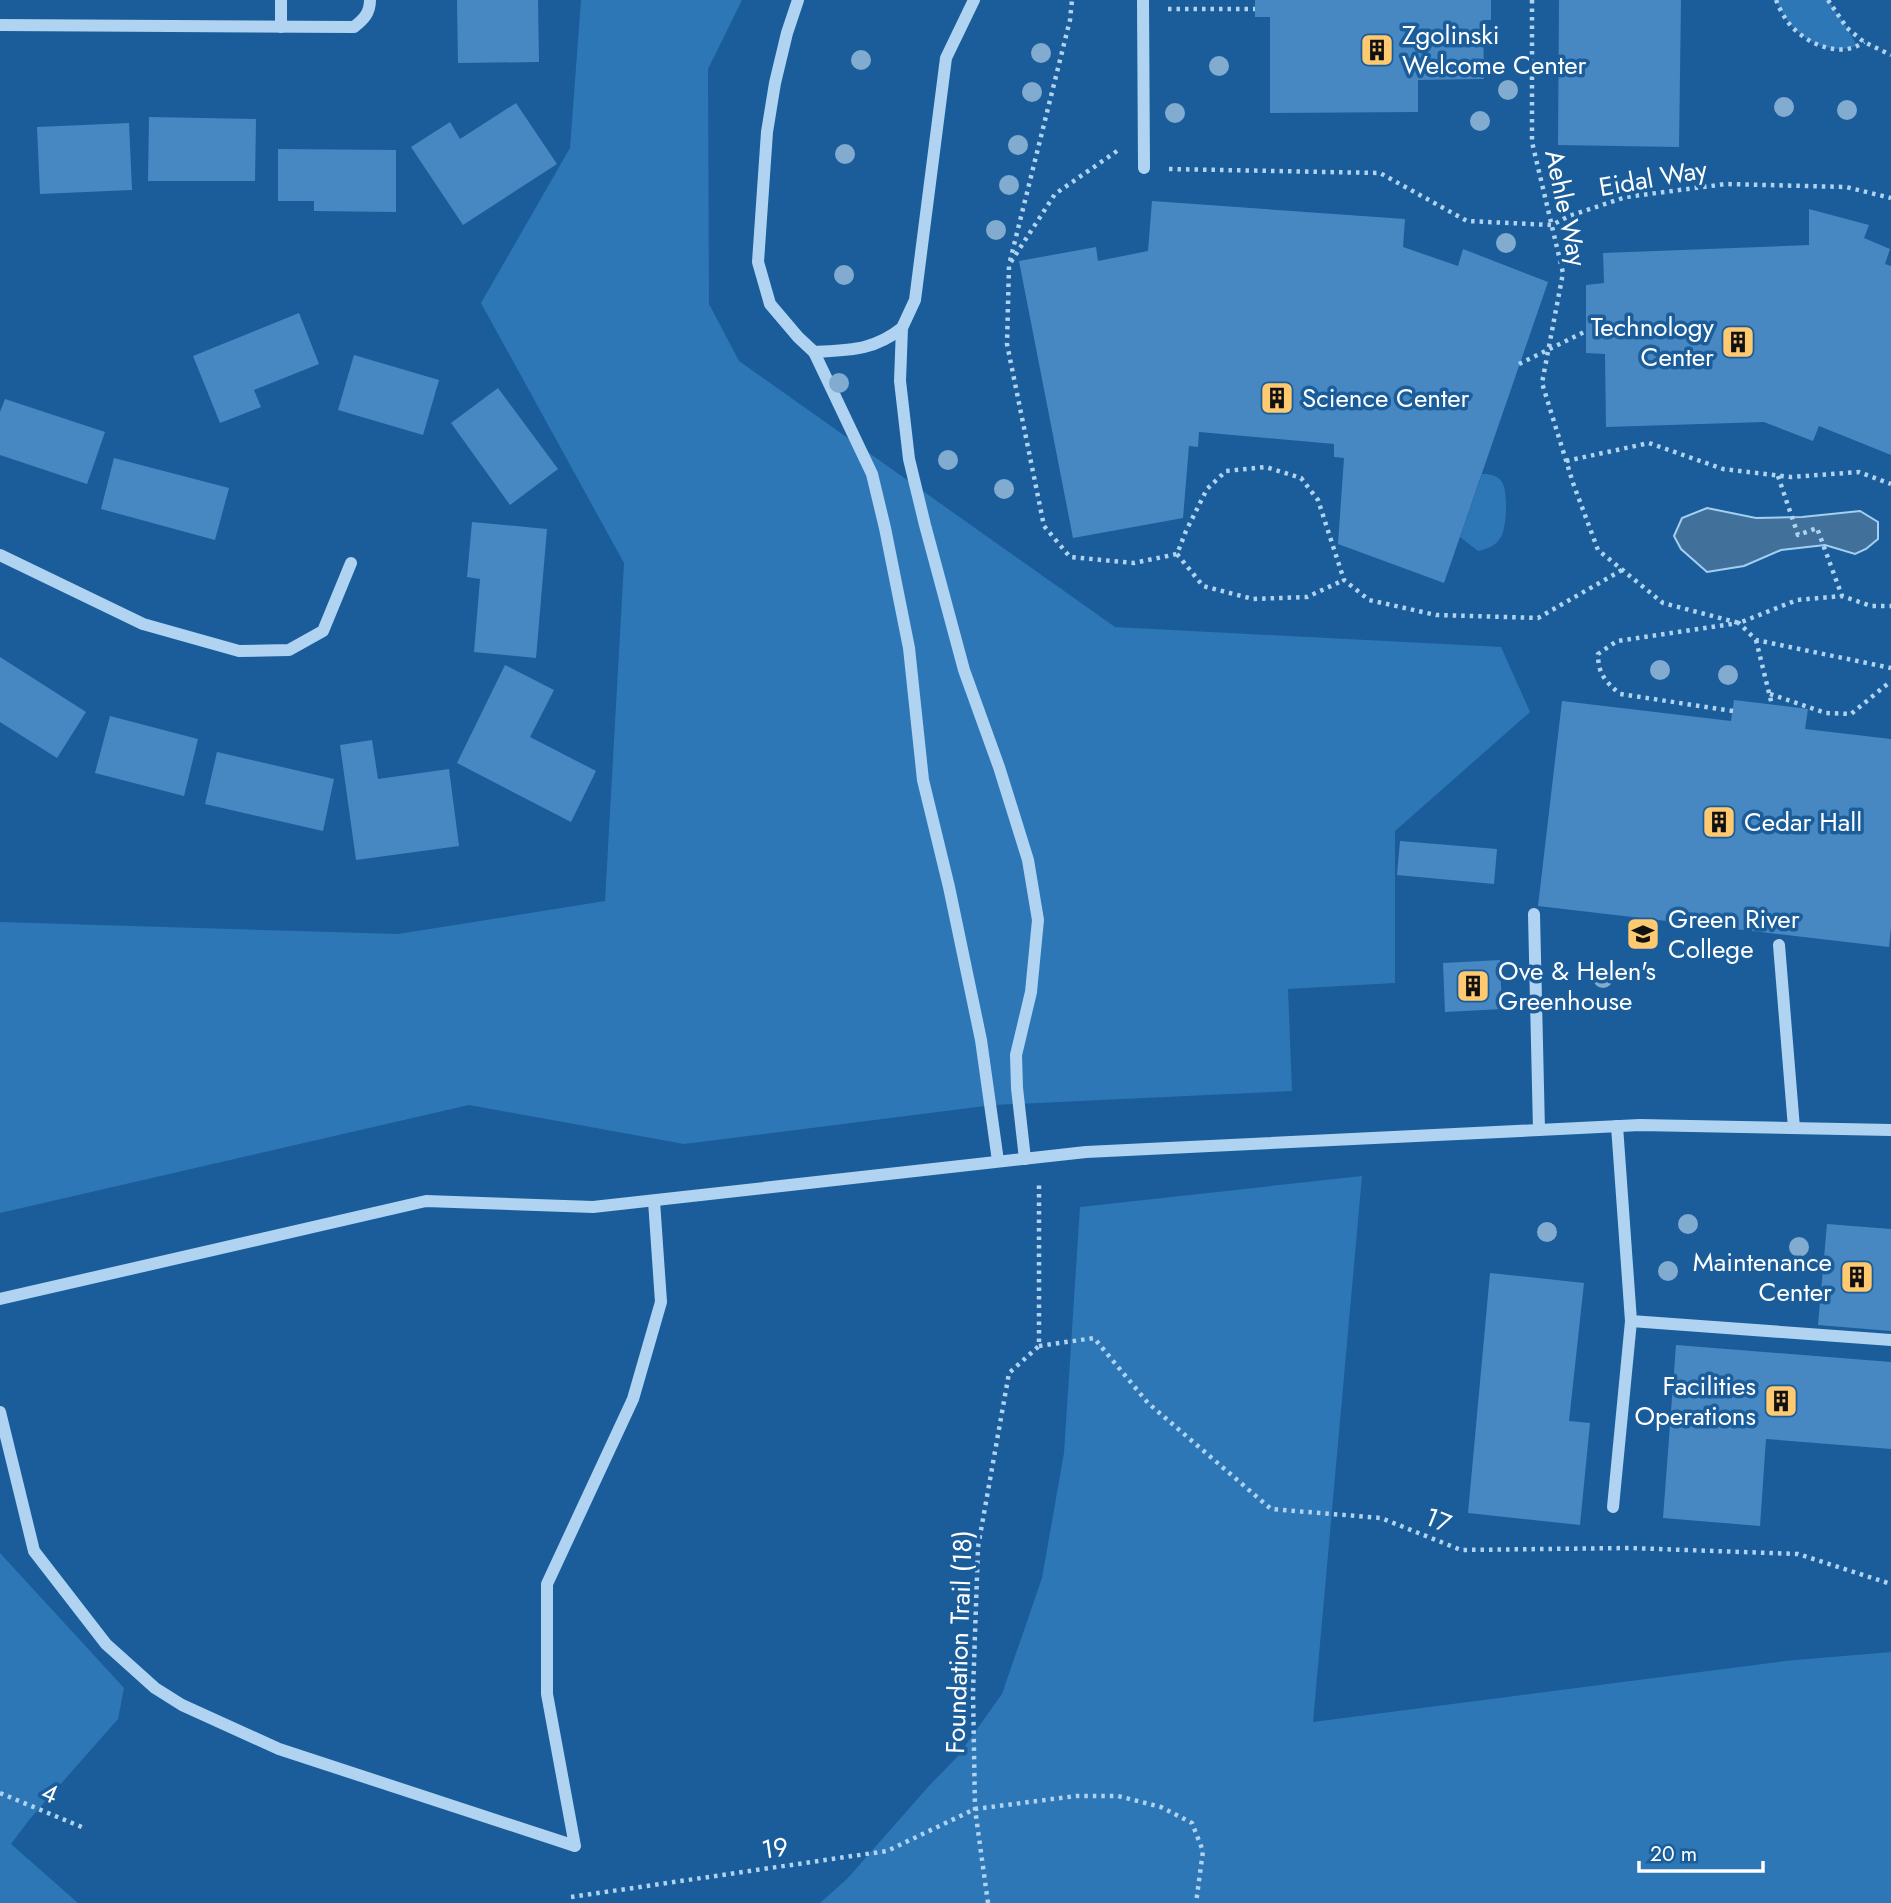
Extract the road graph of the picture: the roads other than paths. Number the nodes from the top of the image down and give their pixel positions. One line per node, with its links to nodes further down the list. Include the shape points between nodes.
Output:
1 (281, 0): 7 (street)
2 (370, 0): 7 (street, via 366,16 354,27)
3 (798, 0): 10 (street, via 767,132 758,262 770,304)
4 (974, 0): 9 (street, via 946,58 915,300)
5 (1143, 4): 8 (street)
6 (0, 25): 7 (street)
7 (281, 26)
8 (1144, 168)
9 (902, 328): 10 (street, via 866,348); 19 (street, via 900,382 912,472 964,670 1028,860 1038,920 1031,992 1016,1055)
10 (814, 352): 20 (street, via 872,474 885,528 908,648 923,780 981,1040)
11 (0, 555): 12 (street, via 143,624 239,651 289,650 323,631)
12 (351, 563)
13 (1534, 915): 17 (street)
14 (1779, 945): 16 (street)
15 (1617, 1126): 16 (street); 17 (street); 23 (street)
16 (1794, 1128): 18 (street)
17 (1539, 1130): 19 (street, via 1086,1152)
18 (1891, 1130)
19 (1025, 1159): 20 (street)
20 (998, 1161): 21 (street)
21 (654, 1201): 22 (street, via 593,1208 426,1201); 25 (street, via 661,1302 633,1399 547,1584 547,1695 575,1846 279,1749 155,1688 106,1644 34,1551)
22 (0, 1299)
23 (1631, 1321): 24 (street); 26 (street)
24 (1891, 1340)
25 (0, 1412)
26 (1613, 1507)

